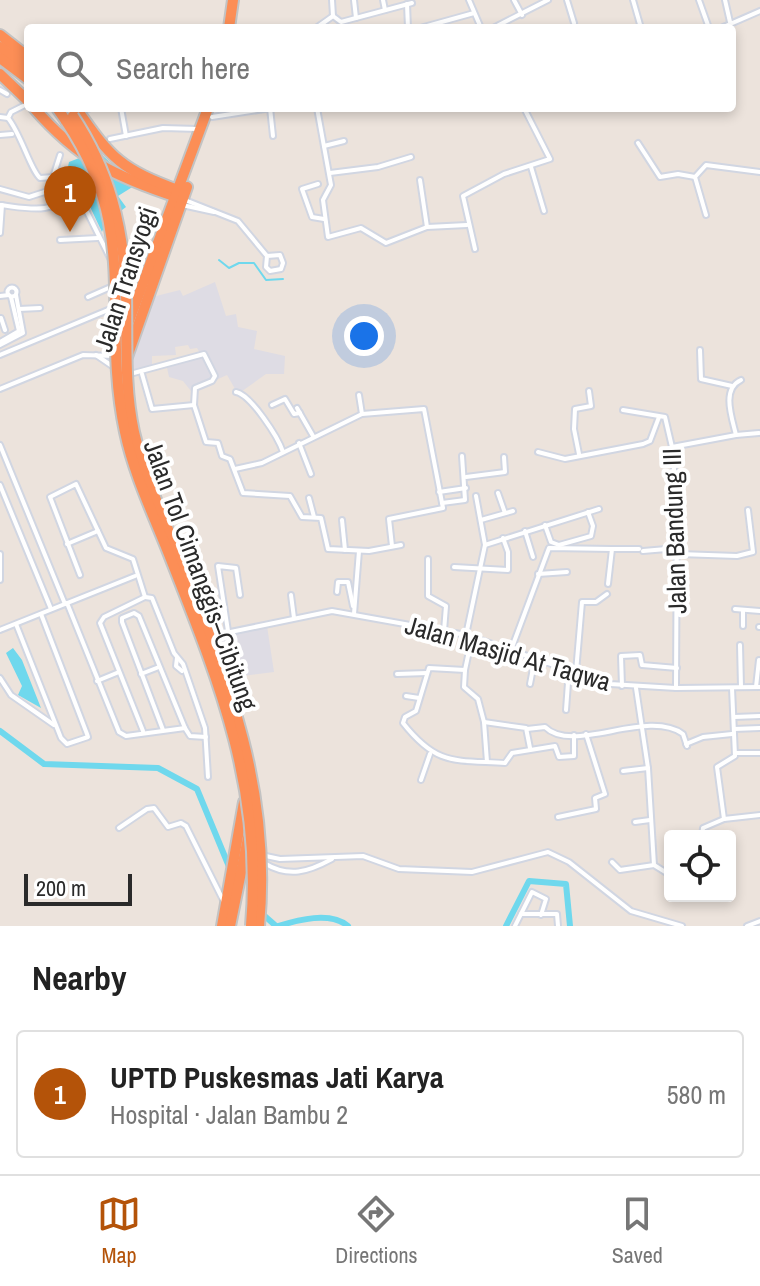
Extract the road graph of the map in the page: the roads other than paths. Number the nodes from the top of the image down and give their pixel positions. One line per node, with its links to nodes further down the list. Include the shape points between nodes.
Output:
1 (236, 0): 21 (highway); 22 (highway)
2 (332, 0): 16 (street)
3 (354, 0): 17 (street)
4 (383, 0): 12 (street)
5 (469, 0): 14 (street)
6 (514, 0): 15 (street)
7 (548, 0): 15 (street)
8 (567, 0): 20 (street)
9 (633, 0): 29 (street)
10 (699, 0): 30 (street)
11 (725, 0): 19 (street)
12 (385, 10): 17 (street); 24 (street, via 409,3)
13 (760, 11): 19 (street)
14 (474, 13): 18 (street); 27 (street)
15 (522, 15): 28 (street)
16 (333, 16): 17 (street, via 340,22); 23 (street)
17 (356, 18)
18 (448, 20): 25 (street); 26 (street)
19 (730, 22): 31 (street)
20 (574, 23)
21 (230, 24)
22 (236, 24)
23 (322, 24)
24 (408, 24)
25 (434, 24)
26 (448, 24)
27 (479, 24)
28 (502, 24)
29 (640, 24)
30 (708, 24)
31 (727, 24)
32 (0, 35): 34 (highway)
33 (0, 47): 36 (highway)
34 (24, 54)
35 (0, 58): 38 (highway)
36 (24, 66)
37 (0, 74): 41 (highway)
38 (24, 76)
39 (0, 90): 40 (street)
40 (7, 94)
41 (24, 101)
42 (24, 107): 52 (street)
43 (35, 112): 71 (highway, bridge, via 76,151)
44 (122, 112): 56 (street)
45 (211, 112): 53 (highway, Jalan Transyogi)
46 (212, 112): 77 (highway, Jalan Transyogi)
47 (270, 112): 57 (street)
48 (318, 112): 61 (street)
49 (526, 112): 64 (street, via 549,155 549,160)
50 (70, 113): 60 (highway); 260 (highway, Jalan Tol Cimanggis–Cibitung, bridge, via 113,229 119,385 131,455 222,690 237,743 253,842); 261 (highway, Jalan Tol Cimanggis–Cibitung, bridge, via 108,182 120,227 127,384 139,453 243,731 261,842)
51 (0, 117): 52 (street)
52 (8, 118): 68 (street, via 24,141 36,175)
53 (200, 130): 56 (street, via 163,128); 66 (highway, Jalan Transyogi)
54 (12, 134): 55 (street)
55 (0, 135)
56 (126, 136): 60 (street)
57 (273, 136)
58 (344, 141): 61 (street)
59 (638, 143): 69 (street, via 660,177)
60 (108, 145): 71 (highway, via 124,167)
61 (324, 146): 67 (street)
62 (60, 155): 68 (street)
63 (411, 157): 67 (street)
64 (531, 167): 79 (street); 83 (street, via 504,174 463,196)
65 (760, 172): 69 (street, via 706,165)
66 (184, 173): 74 (highway); 77 (highway, Jalan Transyogi)
67 (330, 173): 82 (street)
68 (53, 177): 76 (street)
69 (695, 177): 81 (street)
70 (420, 180): 84 (street)
71 (146, 182): 74 (highway)
72 (318, 184): 82 (street, via 302,189 312,217)
73 (57, 188): 75 (street, via 29,197)
74 (161, 188): 77 (highway); 80 (highway)
75 (0, 189)
76 (74, 191): 78 (street, via 64,202 32,211); 86 (street)
77 (180, 197): 80 (highway, Jalan Transyogi); 89 (street, via 238,221); 105 (highway, Jalan Transyogi)
78 (1, 205): 85 (street)
79 (544, 211)
80 (169, 215): 102 (highway, Jalan Transyogi)
81 (706, 215)
82 (324, 219): 84 (street, via 328,237 361,228 386,243)
83 (467, 225): 84 (street); 88 (street)
84 (427, 227)
85 (0, 233)
86 (98, 238): 87 (street); 91 (street, via 114,264)
87 (60, 240)
88 (475, 249)
89 (267, 256): 89 (street, via 280,255 281,269 270,271)
90 (25, 286): 92 (street)
91 (113, 286): 94 (street); 102 (street)
92 (13, 295): 93 (street); 96 (street); 100 (street, via 19,331)
93 (0, 296)
94 (88, 297)
95 (40, 308): 96 (street)
96 (19, 309): 100 (street, via 22,334)
97 (108, 310): 104 (street)
98 (0, 317): 99 (street)
99 (5, 330)
100 (0, 344)
101 (700, 350): 108 (street, via 701,379)
102 (122, 352): 103 (street); 105 (highway, Jalan Transyogi)
103 (94, 354): 105 (street); 109 (street)
104 (0, 355)
105 (121, 372): 106 (street); 171 (highway, Jalan Transyogi, via 131,428)
106 (142, 374): 113 (street, via 152,409); 113 (street, via 204,354 215,376 195,388)
107 (741, 380): 108 (street)
108 (732, 386): 119 (street)
109 (0, 389)
110 (589, 391): 126 (street, via 591,406 575,409)
111 (236, 392): 124 (street, via 256,406)
112 (359, 395): 116 (street)
113 (194, 405): 129 (street, via 206,442 218,443)
114 (272, 405): 120 (street, via 286,399)
115 (623, 410): 117 (street, Jalan Bandung III)
116 (362, 414): 120 (street); 135 (street, via 424,409)
117 (659, 417): 123 (street, Jalan Bandung III, via 667,419); 126 (street, via 649,442)
118 (759, 433): 119 (street)
119 (736, 435): 123 (street)
120 (313, 436): 121 (street)
121 (299, 443): 124 (street); 130 (street)
122 (0, 445): 177 (street)
123 (672, 447): 159 (street, Jalan Bandung III)
124 (283, 452): 129 (street)
125 (538, 452): 126 (street, via 565,459)
126 (579, 454)
127 (462, 456): 131 (street)
128 (504, 457): 131 (street, via 505,472)
129 (235, 469): 145 (street, via 243,493 290,496 302,517)
130 (311, 474)
131 (466, 477): 133 (street)
132 (0, 485): 134 (street)
133 (466, 488): 135 (street); 139 (street, via 464,501)
134 (1, 492): 178 (street)
135 (439, 492): 139 (street)
136 (498, 493): 144 (street)
137 (476, 496): 147 (street)
138 (309, 498): 145 (street)
139 (442, 503): 155 (street, via 441,511 389,519)
140 (599, 509): 143 (street)
141 (748, 510): 159 (street, via 753,552 737,556)
142 (513, 511): 144 (street)
143 (588, 512): 148 (street); 148 (street, via 591,536 559,545 551,542)
144 (505, 513): 147 (street)
145 (314, 517): 157 (street, via 321,518 328,549)
146 (342, 520): 157 (street)
147 (480, 520): 154 (street)
148 (545, 525): 150 (street)
149 (98, 531): 152 (street); 152 (street, via 80,485 53,492 51,504); 168 (street, via 106,548 133,559)
150 (525, 531): 151 (street); 161 (street)
151 (503, 538): 154 (street); 164 (street, via 508,570)
152 (67, 544): 167 (street)
153 (401, 545): 155 (street)
154 (485, 545): 164 (street)
155 (392, 546): 158 (street)
156 (612, 549): 159 (street); 166 (street, via 549,548); 169 (street, via 609,581)
157 (345, 551): 158 (street)
158 (359, 551): 181 (street)
159 (678, 551): 197 (street, Jalan Bandung III)
160 (0, 554): 170 (street)
161 (533, 557)
162 (428, 559): 189 (street, via 428,597 446,606)
163 (454, 567): 164 (street)
164 (479, 568): 191 (street)
165 (567, 572): 166 (street)
166 (538, 574): 193 (street)
167 (80, 575)
168 (135, 575): 176 (street); 177 (street)
169 (601, 577)
170 (0, 580)
171 (188, 592): 190 (highway, Jalan Transyogi); 247 (highway, Jalan Transyogi, via 243,752)
172 (337, 592): 181 (street, via 338,582 349,583)
173 (607, 594): 201 (street, via 596,602 582,602)
174 (240, 595): 188 (street, via 236,568 218,566)
175 (291, 595): 184 (street)
176 (145, 597): 200 (street, via 101,621); 230 (street, via 152,598)
177 (66, 604): 178 (street); 206 (street)
178 (51, 609): 183 (street)
179 (735, 609): 180 (street)
180 (743, 610): 182 (street); 186 (street)
181 (354, 611): 184 (street, Jalan Masjid At Taqwa); 189 (street, Jalan Masjid At Taqwa)
182 (760, 611)
183 (41, 614): 185 (street); 220 (street, via 88,737 67,744)
184 (294, 618): 188 (street, Jalan Masjid At Taqwa)
185 (16, 624): 187 (street); 220 (street)
186 (743, 626)
187 (0, 630)
188 (228, 631): 190 (street, Jalan Masjid At Taqwa)
189 (444, 631): 191 (street, Jalan Masjid At Taqwa)
190 (211, 636): 247 (highway, Jalan Transyogi, via 248,741 253,796)
191 (469, 636): 193 (street, Jalan Masjid At Taqwa); 199 (street)
192 (740, 645): 210 (street)
193 (511, 650): 194 (street, Jalan Masjid At Taqwa)
194 (535, 658): 198 (street, Jalan Masjid At Taqwa); 207 (street)
195 (759, 660): 211 (street)
196 (159, 667): 203 (street); 203 (street, via 134,613 122,618); 222 (street)
197 (677, 668): 208 (street, via 642,665 640,655 621,656); 212 (street, Jalan Bandung III)
198 (569, 669): 201 (street, Jalan Masjid At Taqwa); 216 (street)
199 (465, 670): 202 (street, via 431,667); 219 (street, via 464,687 478,699)
200 (119, 672): 206 (street); 226 (street)
201 (576, 672): 208 (street, Jalan Masjid At Taqwa)
202 (427, 673): 204 (street); 215 (street)
203 (141, 674): 225 (street)
204 (397, 674)
205 (0, 678): 220 (street, via 18,702)
206 (97, 681): 226 (street, via 119,732 126,736)
207 (530, 684)
208 (622, 686): 209 (street, Jalan Masjid At Taqwa)
209 (636, 687): 212 (street, Jalan Masjid At Taqwa); 221 (street)
210 (741, 687): 211 (street, Jalan Masjid At Taqwa); 213 (street, Jalan Masjid At Taqwa)
211 (758, 687)
212 (676, 688): 213 (street, Jalan Masjid At Taqwa)
213 (732, 688): 218 (street)
214 (406, 696): 215 (street)
215 (420, 698): 234 (street, via 416,711 403,723)
216 (566, 710)
217 (760, 716): 218 (street)
218 (734, 717): 227 (street)
219 (484, 722): 224 (street); 235 (street)
220 (56, 726)
221 (643, 727): 227 (street, via 677,730 687,745); 228 (street); 236 (street)
222 (185, 728): 225 (street); 230 (street, via 190,736)
223 (760, 728): 227 (street)
224 (527, 729): 229 (street, via 545,727 555,735); 231 (street)
225 (163, 730): 226 (street)
226 (143, 731)
227 (733, 731): 232 (street)
228 (586, 734): 229 (street); 241 (street, via 605,794 595,798 596,809)
229 (574, 735): 231 (street, via 574,756 559,757 555,746)
230 (206, 737): 238 (street)
231 (530, 748): 235 (street, via 512,753 505,763)
232 (735, 753): 233 (street); 242 (street, via 717,765)
233 (760, 753)
234 (430, 754): 235 (street); 239 (street)
235 (487, 762)
236 (648, 768): 237 (street); 243 (street)
237 (623, 771)
238 (208, 777)
239 (421, 780)
240 (760, 815): 242 (street)
241 (558, 817)
242 (724, 819): 246 (street)
243 (650, 820): 244 (street); 251 (street)
244 (635, 822)
245 (119, 828): 254 (street, via 154,808 168,827 186,826)
246 (703, 830)
247 (243, 854): 248 (street); 252 (street); 254 (highway, Jalan Transyogi)
248 (280, 859): 249 (street); 252 (street)
249 (332, 859): 252 (street, via 301,873); 264 (street, via 363,856 399,869 472,872 548,852 569,862 631,911)
250 (612, 862): 251 (street, via 620,870)
251 (654, 865): 253 (street)
252 (278, 871)
253 (664, 871)
254 (229, 901): 258 (highway, Jalan Transyogi); 259 (highway, Jalan Transyogi)
255 (521, 914): 256 (street); 256 (street, via 533,892 546,899); 262 (street)
256 (541, 915): 263 (street, via 557,914)
257 (760, 921): 265 (street)
258 (222, 926)
259 (230, 926)
260 (251, 926)
261 (259, 926)
262 (515, 926)
263 (558, 926)
264 (682, 926)
265 (747, 926)

